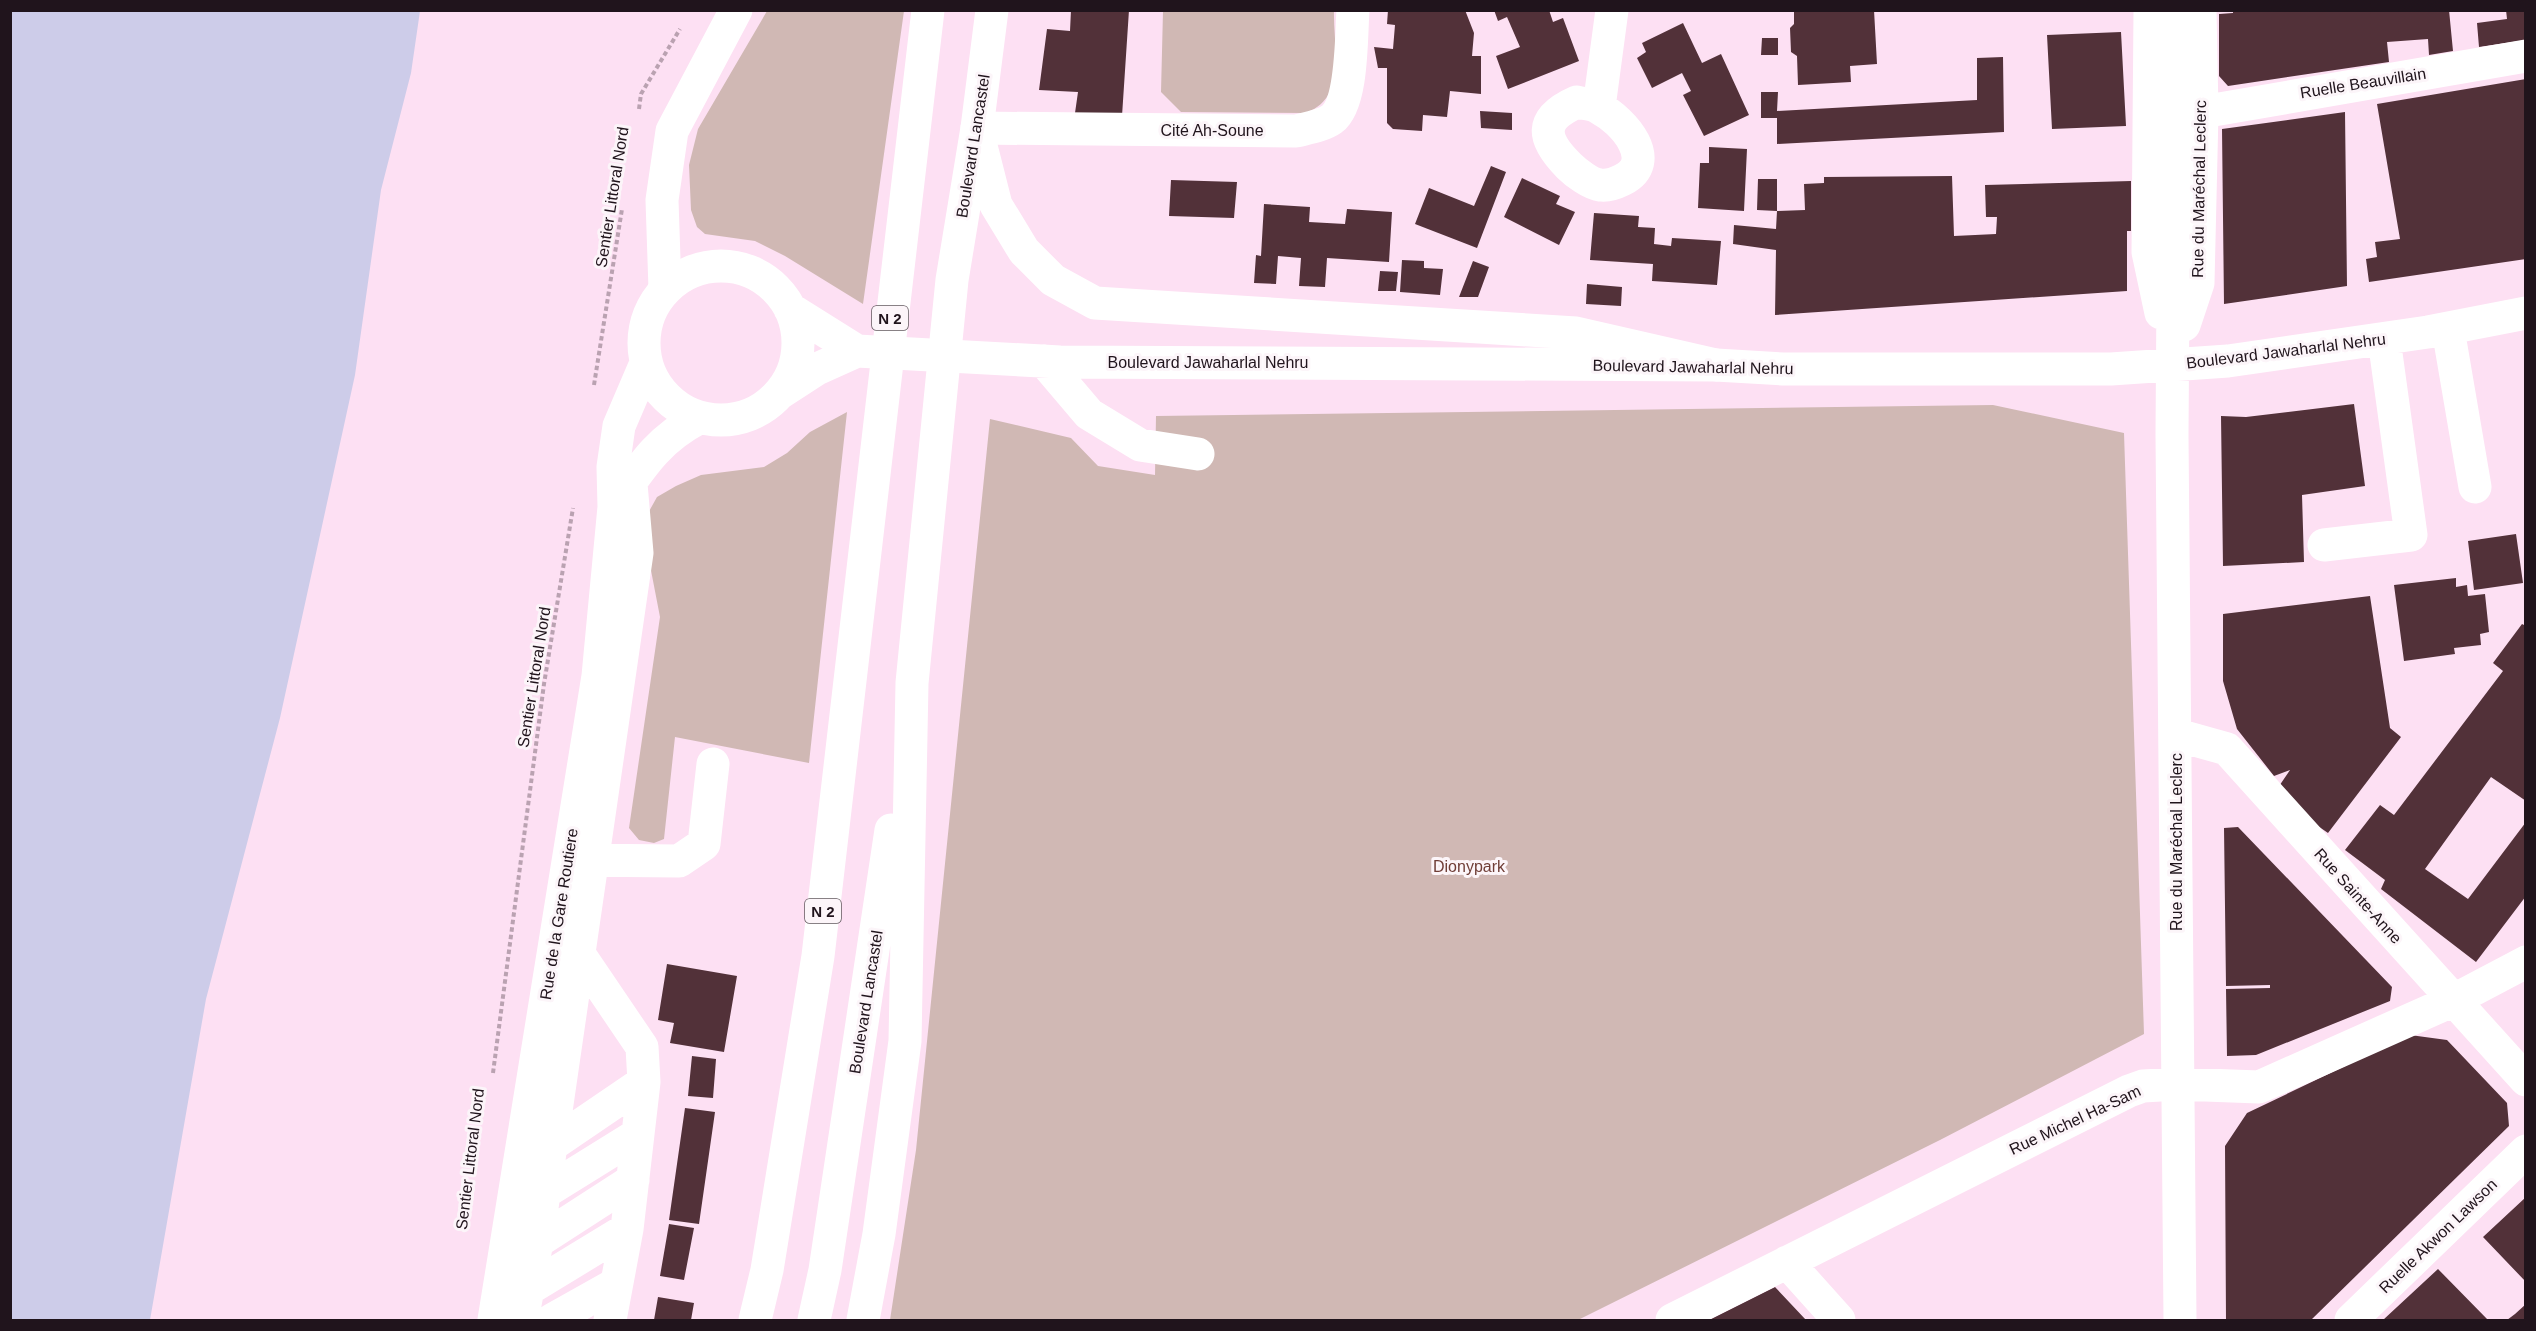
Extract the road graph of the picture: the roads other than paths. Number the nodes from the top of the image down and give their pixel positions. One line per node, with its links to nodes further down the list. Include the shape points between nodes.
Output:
1 (736, 10): 13 (street, via 672,131 662,200)
2 (928, 10): 52 (street, N 2, via 818,957 767,1270)
3 (992, 10): 12 (street, Boulevard Lancastel)
4 (1353, 10): 12 (street, Cité Ah-Soune, via 1342,106 1333,119 1318,125 1296,131)
5 (1612, 10): 10 (street)
6 (2150, 10): 21 (street, Rue du Maréchal Leclerc, via 2148,252)
7 (2175, 10): 21 (street, Rue du Maréchal Leclerc)
8 (2200, 10): 11 (street, Rue du Maréchal Leclerc)
9 (2526, 56): 11 (street, Ruelle Beauvillain)
10 (1599, 107)
11 (2202, 112): 21 (street, Rue du Maréchal Leclerc, via 2198,283)
12 (977, 128): 22 (street, via 996,205 1024,251 1053,280 1095,303 1576,333); 29 (street, Boulevard Lancastel, via 952,280)
13 (665, 289): 14 (street, via 708,266 732,267 755,274 776,289); 20 (street, via 650,310 644,336)
14 (790, 309): 18 (street, Boulevard Jawaharlal Nehru); 23 (street, via 797,330 797,352 792,374)
15 (2526, 313): 16 (street, Boulevard Jawaharlal Nehru)
16 (2448, 329): 17 (street, Boulevard Jawaharlal Nehru); 26 (street)
17 (2384, 339): 21 (street, Boulevard Jawaharlal Nehru, via 2228,361); 28 (street, via 2411,535)
18 (858, 351): 19 (street, Boulevard Jawaharlal Nehru); 23 (street, Boulevard Jawaharlal Nehru, via 817,369)
19 (1044, 361): 22 (street, Boulevard Jawaharlal Nehru); 25 (street, via 1089,414 1140,445)
20 (646, 363): 24 (street, via 657,387 675,406); 27 (street, Rue de la Gare Routiere, via 619,426 612,467)
21 (2172, 364): 22 (street, Boulevard Jawaharlal Nehru, via 2110,369 1795,369); 30 (street, Rue du Maréchal Leclerc)
22 (1716, 365)
23 (780, 393): 24 (street, via 764,408 743,417)
24 (699, 418): 27 (street, via 675,431 651,453)
25 (1198, 454)
26 (2475, 487)
27 (622, 494): 32 (street, Rue de la Gare Routiere, via 598,676)
28 (2324, 545)
29 (912, 683): 53 (street, Boulevard Lancastel, via 872,965); 54 (street, via 905,1041 879,1234)
30 (2177, 735): 35 (street, Rue Sainte-Anne, via 2227,749); 38 (street, Rue du Maréchal Leclerc)
31 (713, 764): 32 (street, via 704,844 679,861)
32 (581, 860): 33 (street, Rue de la Gare Routiere)
33 (566, 951): 37 (street, via 642,1047); 40 (street); 49 (street, Rue de la Gare Routiere)
34 (2526, 962): 35 (street, Rue Michel Ha-Sam)
35 (2452, 1001): 36 (street, Rue Sainte-Anne); 38 (street, Rue Michel Ha-Sam, via 2259,1087)
36 (2526, 1080)
37 (644, 1082): 39 (street); 40 (street)
38 (2178, 1084): 46 (street, Rue Michel Ha-Sam, via 2143,1086 2130,1091); 57 (street, Rue du Maréchal Leclerc)
39 (638, 1136): 42 (street); 43 (street)
40 (550, 1146): 43 (street)
41 (2526, 1150): 58 (street, Ruelle Akwon Lawson)
42 (633, 1180): 44 (street); 45 (street)
43 (542, 1194): 45 (street)
44 (627, 1229): 47 (street); 48 (street)
45 (537, 1242): 48 (street)
46 (1787, 1262): 55 (street, Rue Michel Ha-Sam); 56 (street)
47 (616, 1284): 50 (street); 51 (street)
48 (524, 1305)
49 (494, 1320)
50 (552, 1320)
51 (610, 1320)
52 (755, 1320)
53 (814, 1320)
54 (863, 1320)
55 (1672, 1320)
56 (1839, 1320)
57 (2180, 1320)
58 (2351, 1320)

